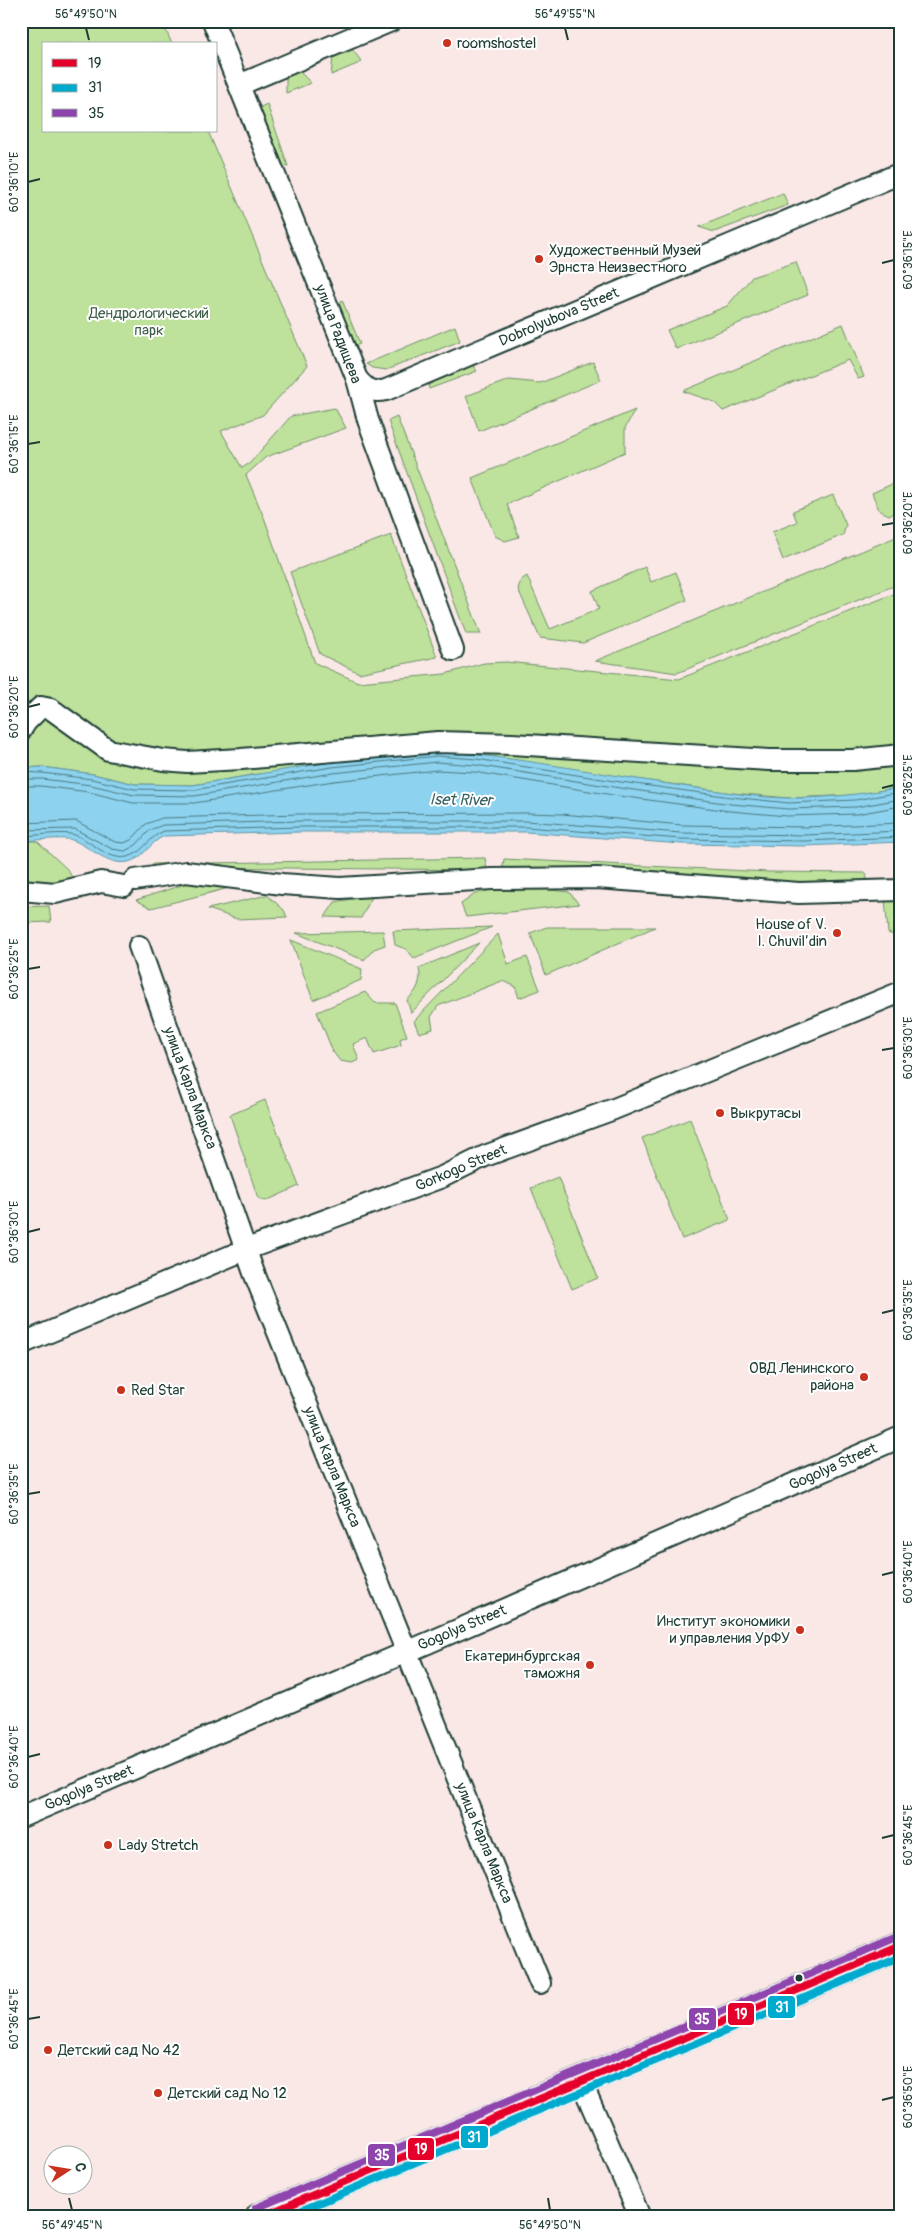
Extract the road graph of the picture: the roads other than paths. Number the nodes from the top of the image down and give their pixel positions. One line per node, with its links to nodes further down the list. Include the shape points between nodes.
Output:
1 (213, 21): 3 (street, улица Радищева)
2 (391, 21): 3 (street)
3 (239, 85): 5 (street, улица Радищева)
4 (901, 173): 5 (street, Dobrolyubova Street, via 386,390 367,390)
5 (357, 379): 6 (street, улица Радищева, via 368,420)
6 (453, 650)
7 (21, 730): 8 (street, via 41,707 51,708 108,750 187,762 438,742 769,760 853,760)
8 (901, 755)
9 (21, 890): 10 (street, via 54,893 101,882 129,883 186,872 340,888 492,879 597,878 799,893)
10 (901, 890)
11 (139, 946): 13 (street, улица Карла Маркса)
12 (901, 992): 13 (street, Gorkogo Street, via 614,1109 485,1156 442,1177)
13 (247, 1249): 14 (street, Gorkogo Street); 16 (street, улица Карла Маркса, via 254,1274)
14 (21, 1344)
15 (901, 1437): 16 (street, Gogolya Street)
16 (407, 1652): 17 (street, Gogolya Street); 19 (street, улица Карла Маркса)
17 (21, 1817)
18 (901, 1946): 20 (main road)
19 (540, 1983)
20 (581, 2081): 21 (main road); 22 (street)
21 (260, 2217)
22 (640, 2217)

